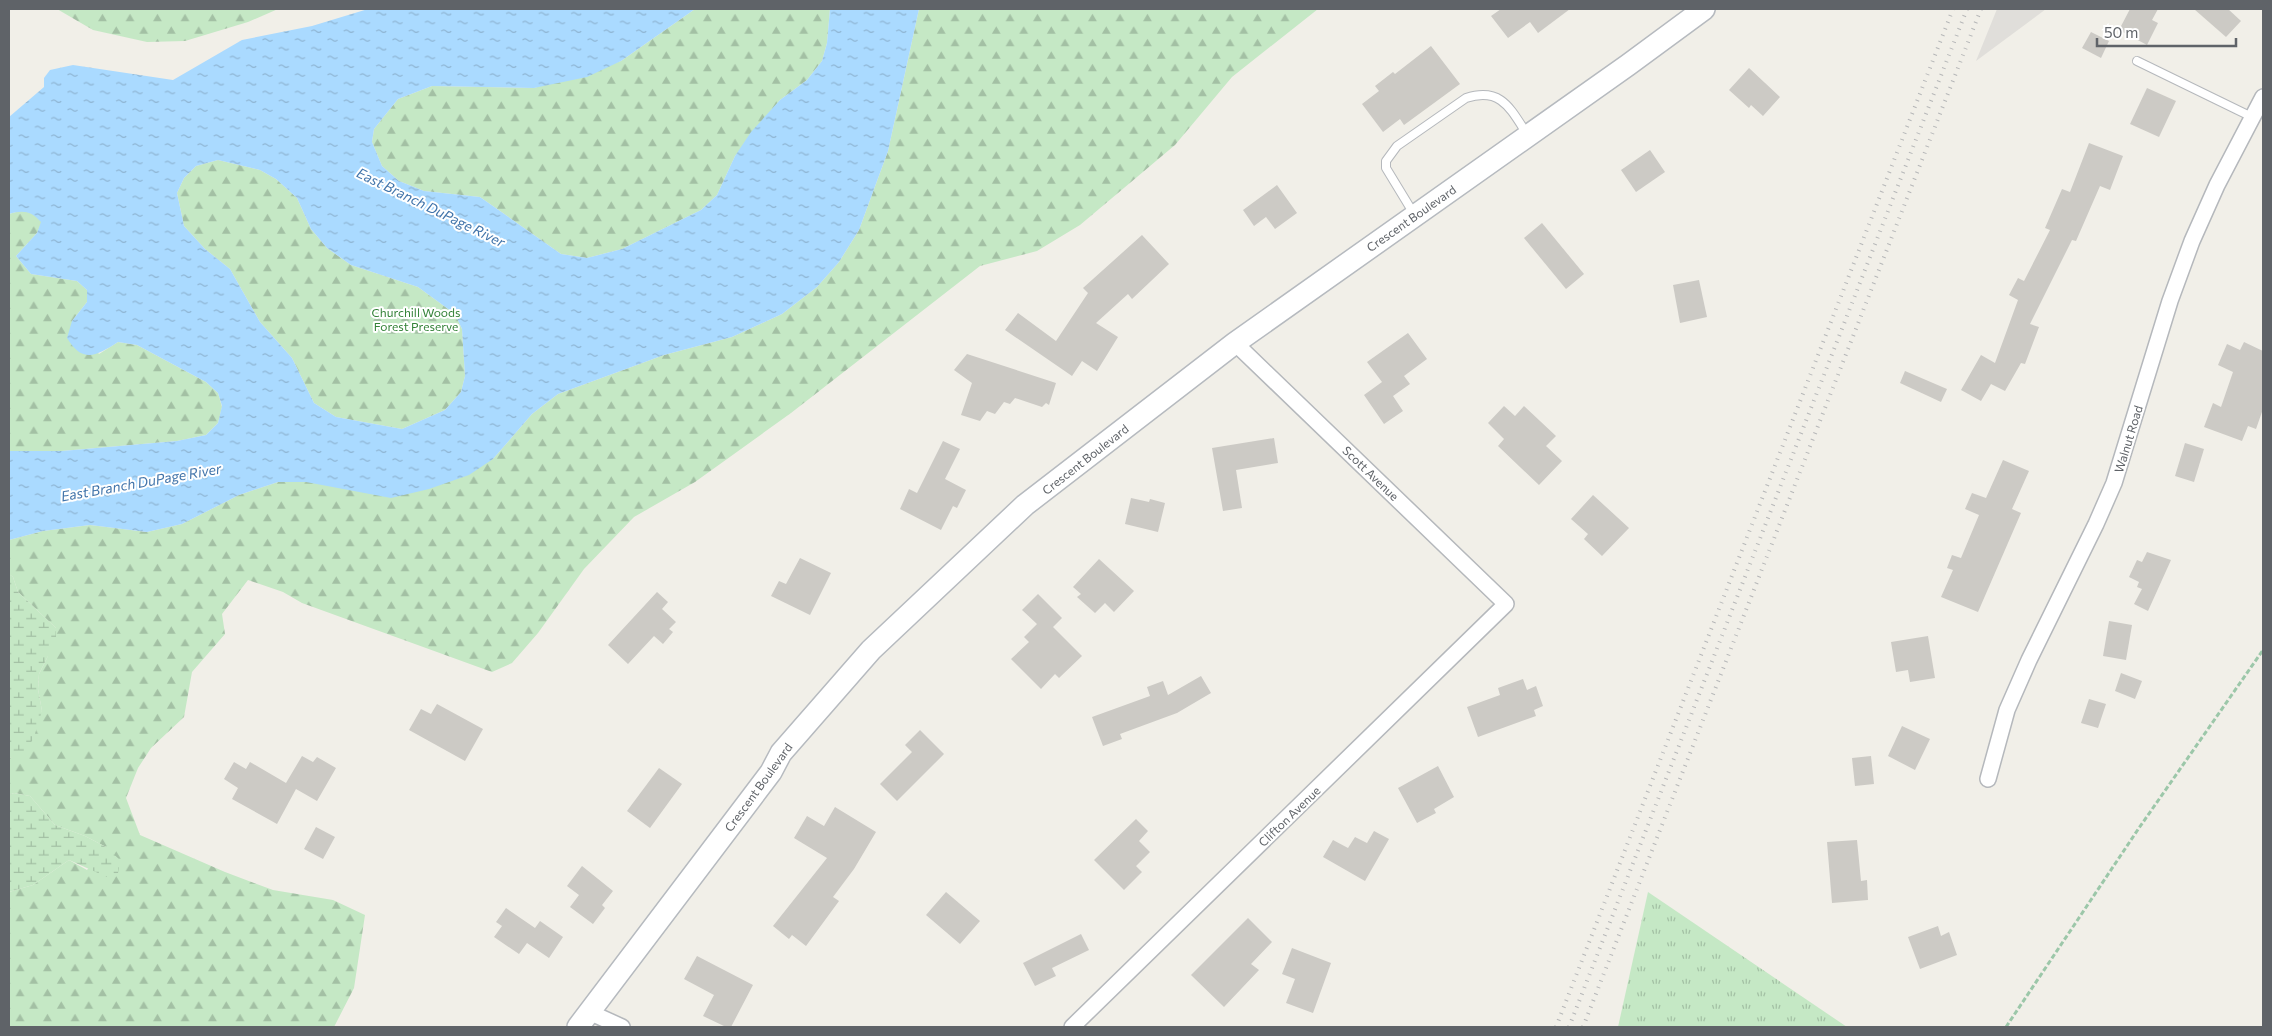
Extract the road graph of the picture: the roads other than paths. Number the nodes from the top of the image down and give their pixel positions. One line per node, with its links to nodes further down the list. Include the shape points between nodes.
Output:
1 (1704, 9): 5 (street, Crescent Boulevard)
2 (2137, 61): 4 (lane)
3 (2263, 97): 4 (street, Walnut Road)
4 (2252, 117): 9 (street, Walnut Road, via 2192,241 2170,301 2114,483 2007,710)
5 (1528, 136): 6 (street, Crescent Boulevard); 6 (lane, via 1509,107 1485,94 1466,98 1397,146 1386,161 1386,168)
6 (1416, 215): 7 (street, Crescent Boulevard)
7 (1235, 343): 8 (street, Scott Avenue); 10 (street, Crescent Boulevard, via 1026,505 871,650 781,752 771,772)
8 (1506, 604): 12 (street, Clifton Avenue)
9 (1988, 779)
10 (584, 1020): 11 (street)
11 (622, 1027)
12 (1072, 1027)

